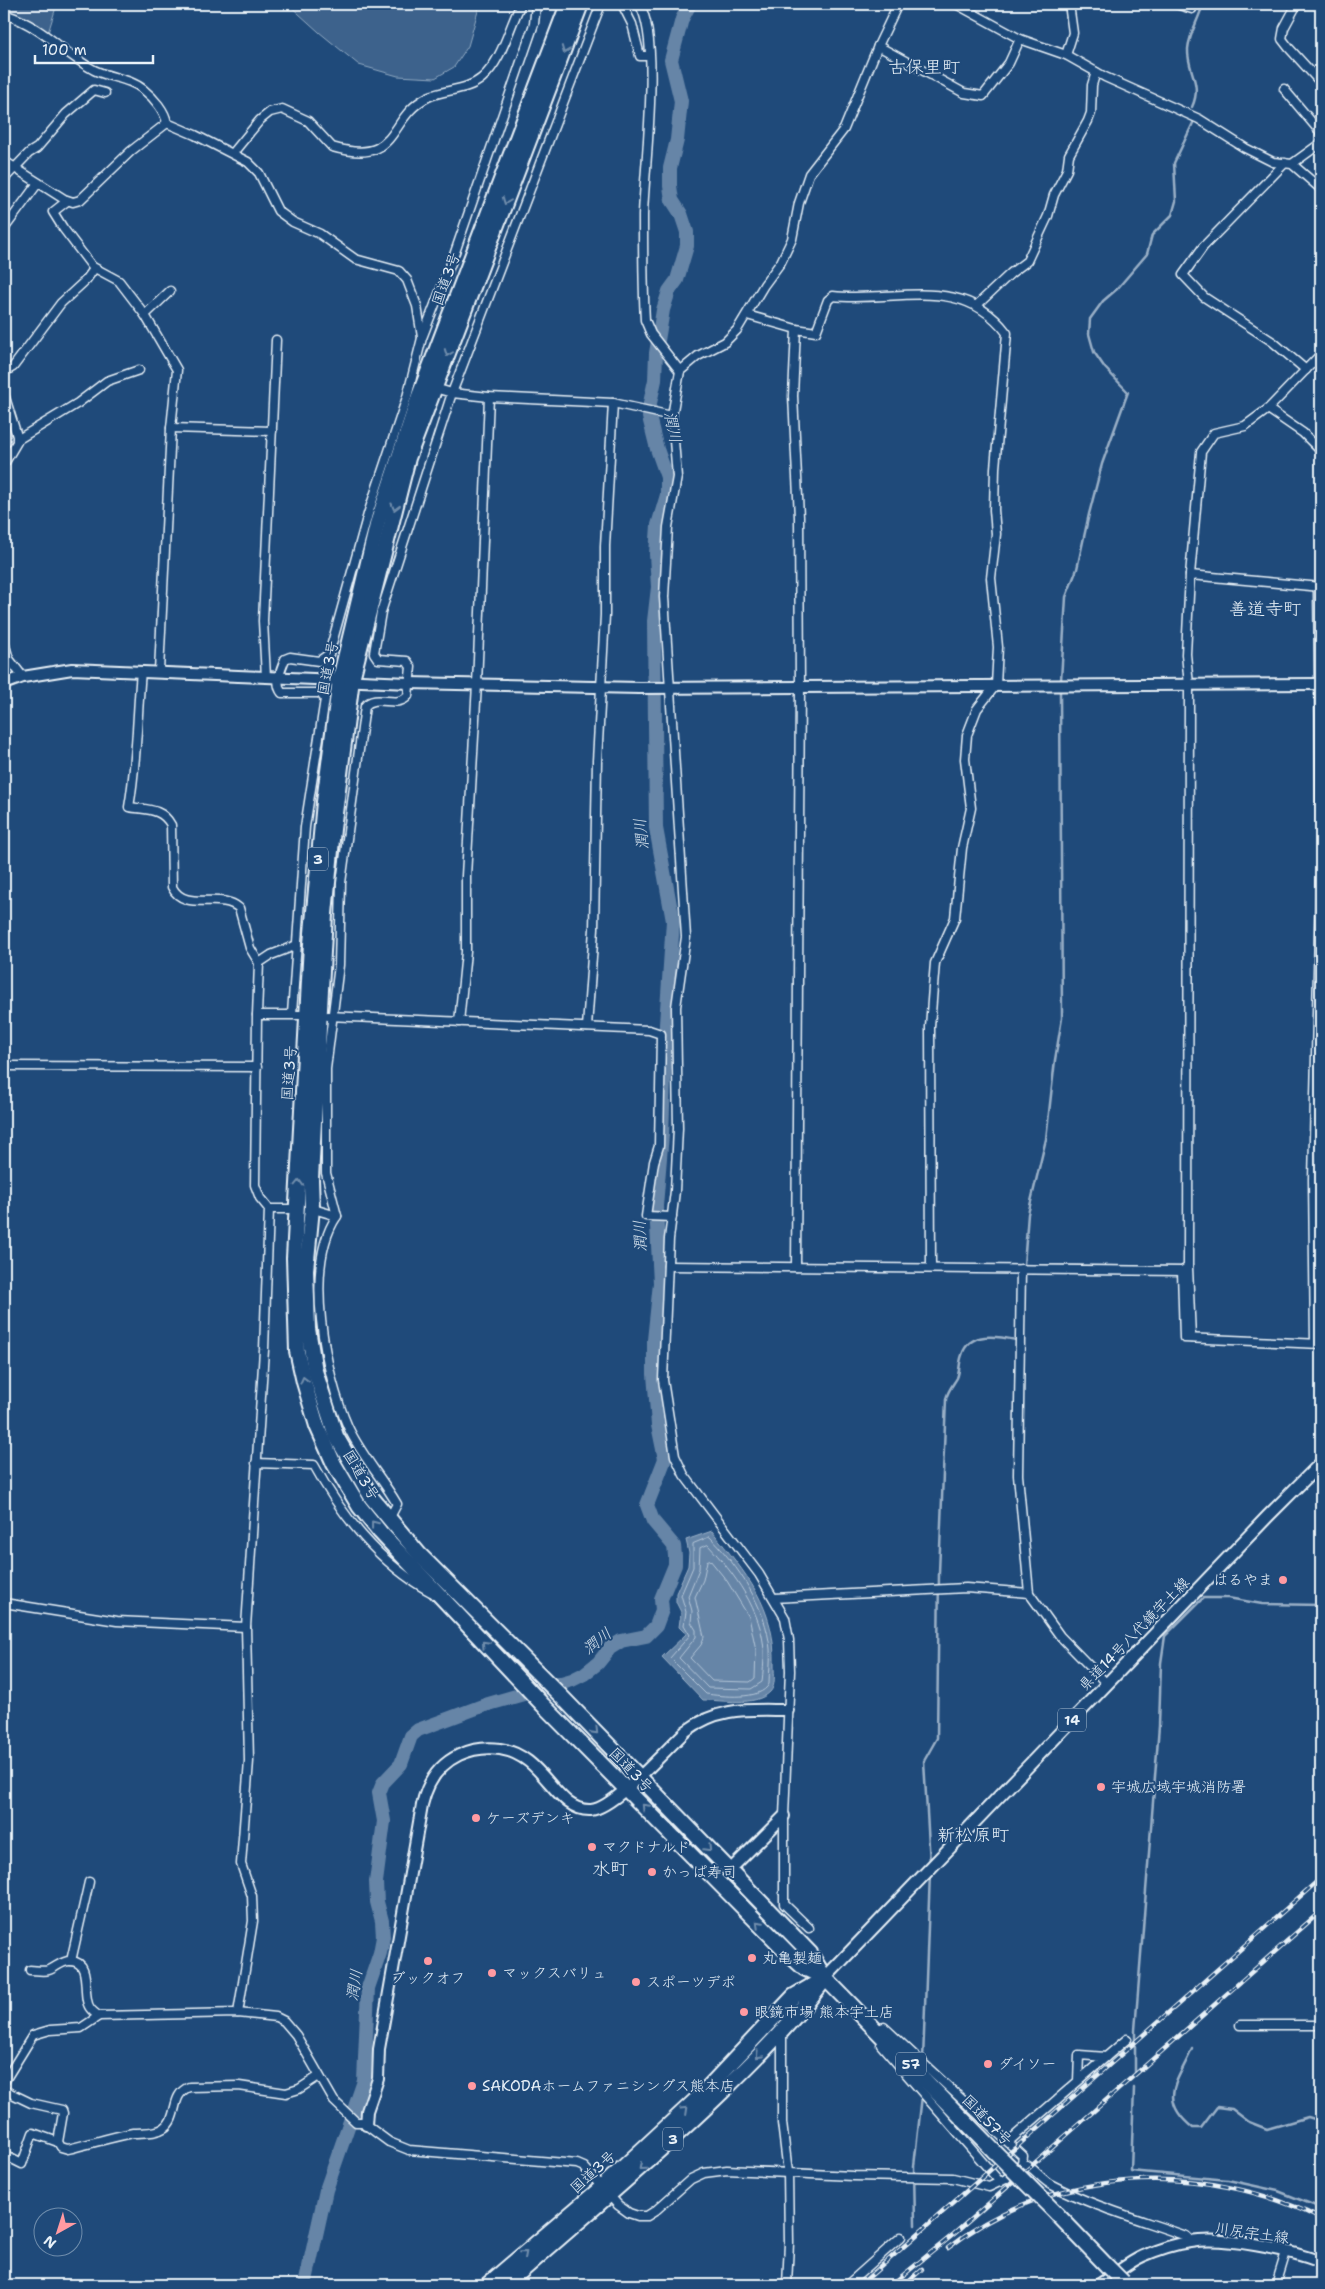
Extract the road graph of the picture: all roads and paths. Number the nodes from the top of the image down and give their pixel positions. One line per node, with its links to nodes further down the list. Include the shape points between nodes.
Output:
1 (521, 4): 27 (street, via 498,56 482,78 417,103 384,144 356,151 332,147 308,121 282,109 270,112 260,120)
2 (536, 4): 42 (street, via 534,24)
3 (568, 4): 50 (highway, 国道3号 / 3)
4 (581, 4): 50 (highway, 国道3号 / 3, one-way to 50)
5 (600, 4): 52 (street)
6 (622, 4): 19 (street, via 632,24 640,56)
7 (639, 4): 19 (street, via 648,34)
8 (898, 4): 17 (street)
9 (956, 4): 16 (street)
10 (1069, 4): 18 (street, via 1073,33)
11 (1176, 4): 14 (street)
12 (1297, 4): 21 (street, via 1282,39)
13 (4, 7): 15 (street)
14 (1192, 9)
15 (6, 16): 24 (street, via 27,21 95,70 143,89 166,114)
16 (1020, 39): 17 (street, via 1009,63 978,97 964,93); 18 (street)
17 (878, 46): 40 (street, via 844,130 809,174 786,252)
18 (1066, 55): 20 (street)
19 (650, 56): 47 (street, via 643,215 645,320 651,334)
20 (1096, 72): 29 (street, via 1199,119 1273,162); 38 (street, via 1092,84 1091,113 1070,155 1068,170 1054,195 1028,260)
21 (1321, 83)
22 (1284, 89): 25 (street)
23 (105, 93): 30 (street, via 94,90 66,114)
24 (168, 123): 27 (street); 34 (street, via 131,151 80,200)
25 (1321, 133)
26 (1321, 143): 29 (street)
27 (233, 153): 42 (street, via 259,173 278,211 293,222 320,234 355,259 399,271 407,280 417,306)
28 (4, 160): 30 (street)
29 (1289, 164): 33 (street); 46 (street, via 1203,247 1183,275 1204,297 1273,342)
30 (15, 168): 31 (street); 32 (street)
31 (4, 179)
32 (38, 183): 34 (street); 35 (street)
33 (1321, 189)
34 (67, 201): 36 (street, via 53,212)
35 (4, 229)
36 (93, 267): 39 (street, via 120,281); 48 (street, via 86,280 61,303 13,367)
37 (170, 291): 39 (street)
38 (977, 305): 41 (street, via 948,296 927,294 856,299 833,296 828,300 816,332); 75 (street, via 999,322 1007,333 995,468 996,534 991,578 998,647)
39 (145, 314): 57 (street, via 177,370)
40 (747, 315): 41 (street); 47 (street, via 725,342 698,356)
41 (796, 329): 76 (street, via 793,396 799,517)
42 (422, 338): 49 (street)
43 (276, 340): 58 (street)
44 (1321, 354): 46 (street)
45 (139, 370): 59 (street, via 107,380 78,403)
46 (1306, 370): 55 (street)
47 (680, 371): 56 (street)
48 (4, 372)
49 (410, 380): 50 (street); 69 (street, via 329,654 319,661 285,659)
50 (429, 386): 52 (street); 70 (highway, 国道3号 / 3, via 378,521)
51 (4, 394): 59 (street)
52 (452, 394): 53 (street); 71 (street, via 392,576 374,653 378,659 407,661 411,667)
53 (489, 397): 54 (street); 73 (street)
54 (613, 403): 56 (street); 78 (street)
55 (1268, 409): 60 (street); 62 (street, via 1245,426 1214,434 1201,452)
56 (669, 415): 79 (street, via 677,477 668,527 664,597)
57 (171, 428): 58 (street); 66 (street)
58 (272, 431): 68 (street, via 263,621)
59 (17, 440): 61 (street)
60 (1321, 451)
61 (4, 464)
62 (1190, 575): 63 (street); 77 (street, via 1186,654)
63 (1320, 587): 74 (street)
64 (4, 602): 67 (street, via 4,642 8,659)
65 (141, 671): 66 (street); 67 (street, via 72,669); 81 (street, via 136,763 129,807 162,813 167,817 171,825 172,887 176,894 180,898 234,904)
66 (159, 672): 68 (street)
67 (23, 677): 72 (street)
68 (266, 677): 69 (street)
69 (278, 678): 70 (street); 80 (street, via 282,693 320,693 324,699 305,827)
70 (346, 679): 71 (street); 84 (highway, 国道3号 / 3, via 317,872)
71 (409, 683): 73 (street); 84 (street, via 405,700 374,701 365,706 341,883 339,965)
72 (4, 684)
73 (477, 684): 78 (street); 85 (street)
74 (1320, 684): 77 (street); 98 (street, via 1321,847 1313,1180)
75 (996, 685): 76 (street); 77 (street); 95 (street, via 977,709 966,735 965,759 971,808 962,848 955,918 935,963 930,1027)
76 (800, 686): 79 (street); 94 (street)
77 (1189, 686): 97 (street)
78 (602, 687): 79 (street); 86 (street, via 597,761 594,929)
79 (669, 688): 92 (street, via 686,937 676,1007 678,1128)
80 (297, 945): 81 (street); 83 (street)
81 (259, 963): 82 (street)
82 (256, 1014): 83 (street); 88 (street)
83 (292, 1014): 84 (street)
84 (320, 1016): 85 (street); 90 (highway, 国道3号 / 3); 91 (street, via 326,1069 326,1173)
85 (460, 1022): 86 (street)
86 (587, 1027): 92 (street, via 649,1030 660,1034 659,1146 646,1216)
87 (4, 1066): 88 (street)
88 (257, 1067): 89 (street, via 254,1185)
89 (269, 1209): 90 (street); 99 (street)
90 (305, 1209): 91 (street); 101 (highway, 国道3号 / 3, via 308,1329 316,1371 336,1436 372,1498); 104 (highway, 国道3号 / 3, one-way to 90, via 360,1506 334,1464 317,1426 297,1351 294,1274)
91 (337, 1216): 101 (street, via 322,1258 319,1289 322,1327 330,1370 348,1426 397,1504)
92 (670, 1216): 93 (street)
93 (668, 1266): 94 (street); 103 (street, via 662,1380 675,1456 684,1475)
94 (796, 1267): 95 (street)
95 (931, 1268): 96 (street)
96 (1021, 1269): 97 (street); 102 (street, via 1018,1474)
97 (1185, 1269): 98 (street, via 1184,1338)
98 (1318, 1343)
99 (256, 1463): 104 (street, via 314,1465 336,1503 371,1545 419,1586); 106 (street)
100 (1319, 1471): 107 (main road, 県道14号八代鏡宇土線 / 14)
101 (389, 1519): 109 (highway, 国道3号 / 3, one-way to 109)
102 (1029, 1593): 103 (street, via 966,1588); 107 (street, via 1060,1636)
103 (774, 1598): 108 (street, via 785,1618 790,1640)
104 (444, 1600): 110 (highway, 国道3号 / 3, one-way to 104)
105 (4, 1603): 106 (street, via 118,1621)
106 (246, 1627): 118 (street, via 249,1761 241,1864 252,1896 253,1921)
107 (1107, 1684): 117 (main road, 県道14号八代鏡宇土線 / 14)
108 (788, 1710): 109 (street, via 739,1710 710,1716 686,1731); 111 (street)
109 (639, 1776): 110 (street); 112 (highway, 国道3号 / 3, one-way to 112)
110 (626, 1788): 117 (highway, 国道3号 / 3, one-way to 110, via 804,1968 793,1958); 130 (street, via 606,1806 581,1809 566,1801 526,1758 493,1748 465,1752 436,1773 422,1805 379,2049 378,2079)
111 (784, 1816): 112 (street); 114 (street, via 784,1904)
112 (730, 1870): 117 (highway, 国道3号 / 3, via 810,1953)
113 (89, 1882): 115 (street)
114 (809, 1928)
115 (71, 1961): 116 (street, via 48,1971); 119 (street, via 85,1972 86,1998 90,2008)
116 (30, 1970)
117 (825, 1978): 122 (highway, 国道57号 / 57); 123 (highway, 国道3号 / 3); 137 (highway, 国道3号 / 3, one-way to 117, via 794,1996)
118 (238, 2012): 119 (street); 126 (street, via 284,2021 296,2035)
119 (99, 2016): 128 (street, via 81,2028 33,2034)
120 (1240, 2025): 121 (street)
121 (1321, 2025)
122 (877, 2030): 132 (street, via 884,2027); 136 (street, via 881,2044); 142 (highway, 国道57号 / 57, bridge)
123 (782, 2031): 135 (street, via 782,2123); 137 (highway, 国道3号 / 3, one-way to 137, via 709,2104)
124 (1127, 2039): 125 (street)
125 (1106, 2057): 127 (street); 127 (street, via 1079,2055)
126 (319, 2076): 130 (street, via 342,2110); 131 (street, via 286,2093 239,2086 189,2087 179,2094 172,2119 164,2128 68,2149)
127 (1078, 2081): 132 (street)
128 (4, 2082)
129 (4, 2090): 131 (street, via 31,2103 62,2110)
130 (363, 2123): 137 (street, via 389,2142 409,2150 577,2164 584,2167)
131 (58, 2142): 133 (street, via 33,2133 22,2164)
132 (1008, 2142): 134 (street, via 1023,2156)
133 (4, 2154)
134 (1022, 2163): 136 (street); 139 (street, via 1032,2166 1050,2184 1126,2216 1186,2236)
135 (788, 2172): 136 (street, via 953,2178 989,2187); 137 (street, via 727,2170 704,2173 691,2178 647,2216 629,2213); 145 (street)
136 (1000, 2182)
137 (606, 2191): 143 (highway, 国道3号 / 3, one-way to 137); 144 (highway, 国道3号 / 3)
138 (901, 2236): 146 (street)
139 (1191, 2241): 140 (street, 川尻宇土線, via 1219,2241); 147 (street, 川尻宇土線, via 1142,2256)
140 (1286, 2252): 141 (street, 川尻宇土線); 148 (street)
141 (1321, 2262)
142 (1124, 2284)
143 (487, 2285)
144 (506, 2285)
145 (787, 2285)
146 (847, 2285)
147 (1098, 2285)
148 (1276, 2285)

